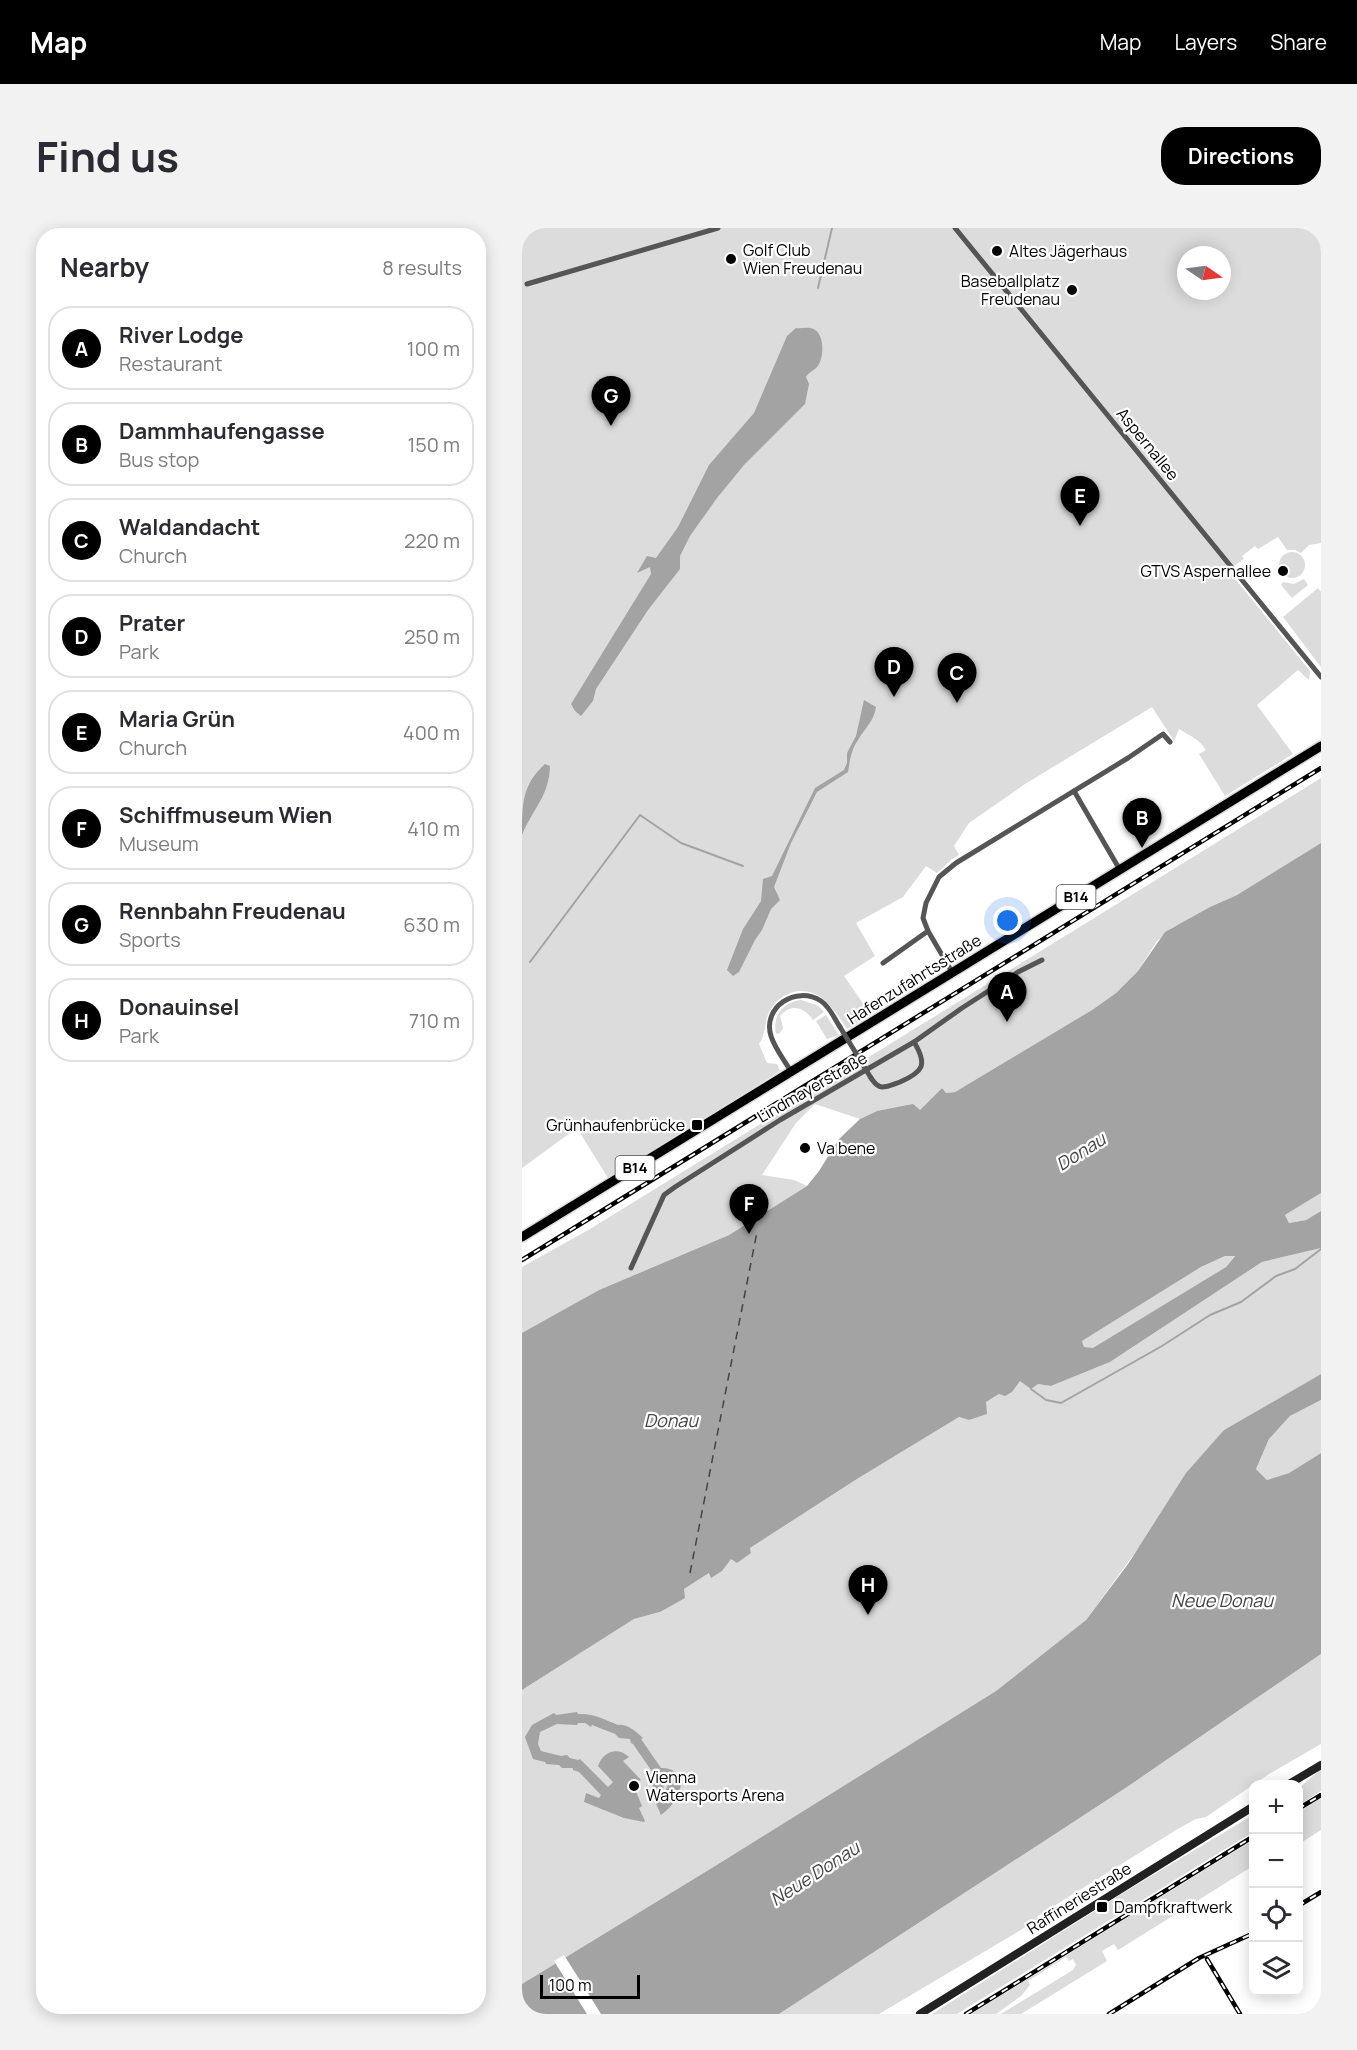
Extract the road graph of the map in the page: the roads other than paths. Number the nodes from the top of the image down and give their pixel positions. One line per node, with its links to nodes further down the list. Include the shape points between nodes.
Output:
1 (718, 228): 3 (street)
2 (955, 228): 4 (street, Aspernallee)
3 (527, 284)
4 (1321, 677)
5 (1170, 742): 7 (street, via 1163,734)
6 (1321, 746): 8 (main road, Hafenzufahrtsstraße / B14)
7 (1074, 792): 8 (street); 9 (street, via 939,877 926,903 923,918)
8 (1120, 870): 12 (main road, Hafenzufahrtsstraße / B14)
9 (928, 931): 11 (street); 12 (street)
10 (1042, 960): 13 (street, Lindmayerstraße)
11 (883, 963)
12 (952, 972): 14 (main road, Hafenzufahrtsstraße / B14)
13 (914, 1042): 14 (street, bridge, via 921,1054 920,1071 882,1087 871,1078 830,1011 819,1000 792,996 775,1008 769,1026); 16 (street, Lindmayerstraße, via 780,1120 664,1195)
14 (792, 1073): 15 (main road, Hafenzufahrtsstraße / B14)
15 (522, 1237)
16 (631, 1268)
17 (1321, 1765): 18 (main road)
18 (1297, 1780)
19 (1249, 1809): 20 (main road, Raffineriestraße)
20 (920, 2014)

